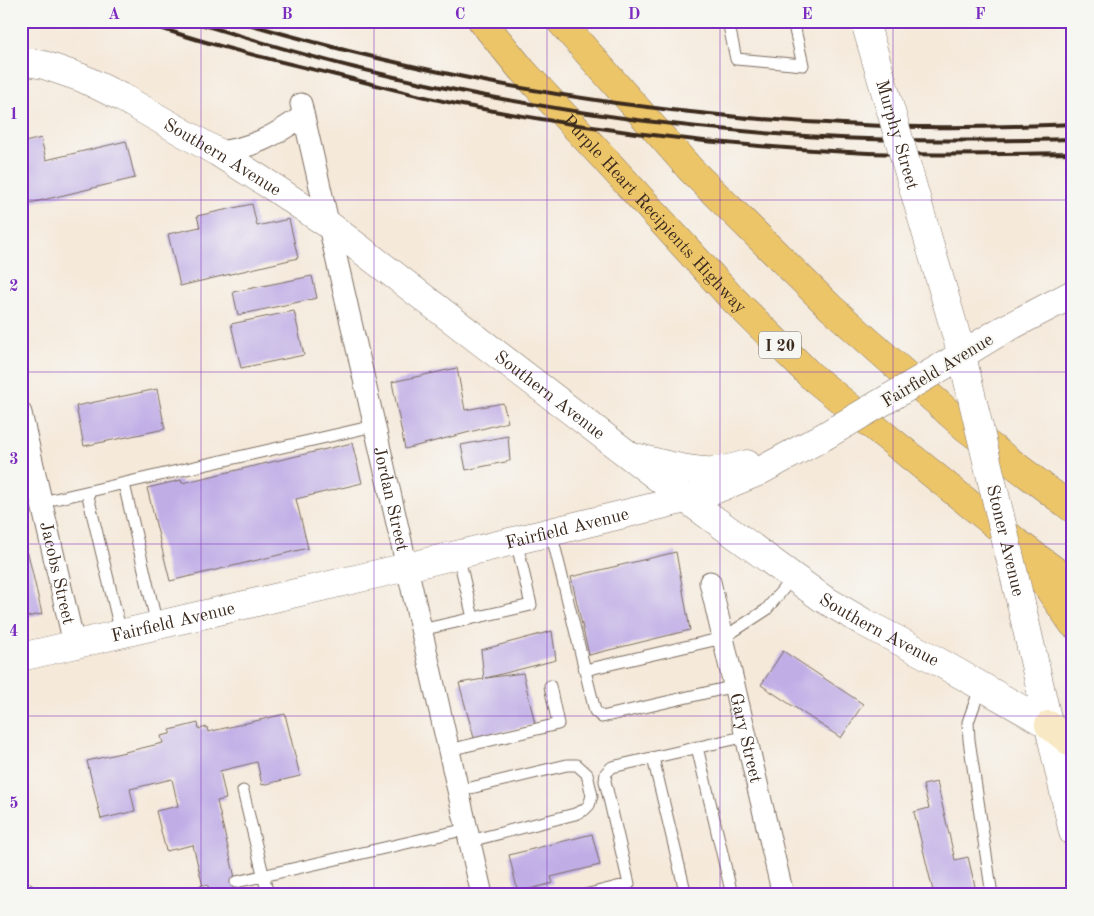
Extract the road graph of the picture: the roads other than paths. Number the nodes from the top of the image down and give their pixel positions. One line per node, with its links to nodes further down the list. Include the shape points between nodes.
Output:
1 (473, 21): 8 (highway)
2 (482, 21): 8 (highway, Purple Heart Recipients Highway / I 20)
3 (560, 21): 22 (highway, via 691,170 830,307 966,428)
4 (728, 21): 5 (lane, via 736,59 803,66)
5 (793, 21)
6 (866, 25): 11 (street, Murphy Street, bridge)
7 (21, 61): 9 (street, Southern Avenue, via 82,78)
8 (522, 70): 25 (highway, Purple Heart Recipients Highway / I 20, via 729,295 810,374)
9 (217, 152): 10 (street, Southern Avenue); 10 (street, Jordan Street, via 262,141 288,127 302,110)
10 (329, 225): 15 (street, Jordan Street); 17 (street, Southern Avenue)
11 (931, 249): 13 (street, Stoner Avenue)
12 (1073, 294): 13 (street, Fairfield Avenue, via 1001,331)
13 (960, 365): 16 (street, Fairfield Avenue, bridge); 43 (street, Stoner Avenue, bridge)
14 (21, 412): 21 (street, Jacobs Street)
15 (374, 426): 18 (lane); 27 (street, Jordan Street)
16 (797, 452): 17 (street, via 733,468 706,471 670,466); 20 (street, Fairfield Avenue, via 743,479)
17 (628, 454): 20 (street, Southern Avenue)
18 (124, 484): 19 (lane); 33 (lane)
19 (87, 492): 21 (lane); 35 (lane)
20 (686, 499): 23 (street, Fairfield Avenue); 28 (street, Southern Avenue)
21 (42, 502): 37 (street, Jacobs Street)
22 (1073, 510)
23 (551, 532): 24 (street, Fairfield Avenue); 39 (lane)
24 (516, 540): 26 (street, Fairfield Avenue); 31 (lane, via 531,605)
25 (1019, 544): 30 (highway, Purple Heart Recipients Highway / I 20); 32 (highway)
26 (458, 554): 27 (street, Fairfield Avenue); 31 (lane)
27 (407, 567): 33 (street, Fairfield Avenue); 34 (street, Jordan Street)
28 (793, 577): 36 (lane, via 766,610); 42 (street, Southern Avenue, via 865,623)
29 (710, 582): 36 (street, Gary Street)
30 (1073, 584)
31 (473, 618): 34 (lane)
32 (1073, 624)
33 (157, 625): 35 (street, Fairfield Avenue)
34 (421, 630): 47 (street, Jordan Street)
35 (121, 633): 37 (street, Fairfield Avenue)
36 (723, 638): 39 (lane); 41 (street, Gary Street)
37 (74, 644): 38 (street, Fairfield Avenue)
38 (21, 657)
39 (585, 670): 41 (lane, via 595,711 602,717)
40 (550, 686): 47 (lane, via 558,724)
41 (735, 686): 44 (street, Gary Street)
42 (981, 686): 43 (street, Southern Avenue); 66 (lane, via 968,722 968,732)
43 (1049, 725): 45 (main road, Southern Avenue); 51 (street, Stoner Avenue)
44 (747, 736): 46 (lane); 65 (street, Gary Street)
45 (1073, 744)
46 (698, 747): 48 (lane); 64 (lane)
47 (449, 750): 50 (street, Jordan Street)
48 (654, 758): 56 (lane, via 612,767 606,773 605,781); 63 (lane)
49 (242, 791): 53 (lane)
50 (458, 791): 52 (street, Jordan Street); 52 (lane, via 577,765 587,774 592,796 589,805 575,814)
51 (1073, 832)
52 (468, 835): 53 (lane); 61 (street, Jordan Street)
53 (263, 876): 54 (lane); 60 (lane)
54 (236, 882)
55 (21, 884): 58 (lane)
56 (630, 889): 62 (lane)
57 (204, 891): 59 (lane)
58 (34, 895)
59 (189, 895)
60 (268, 895)
61 (482, 895)
62 (585, 895)
63 (686, 895)
64 (732, 895)
65 (783, 895)
66 (992, 895)

